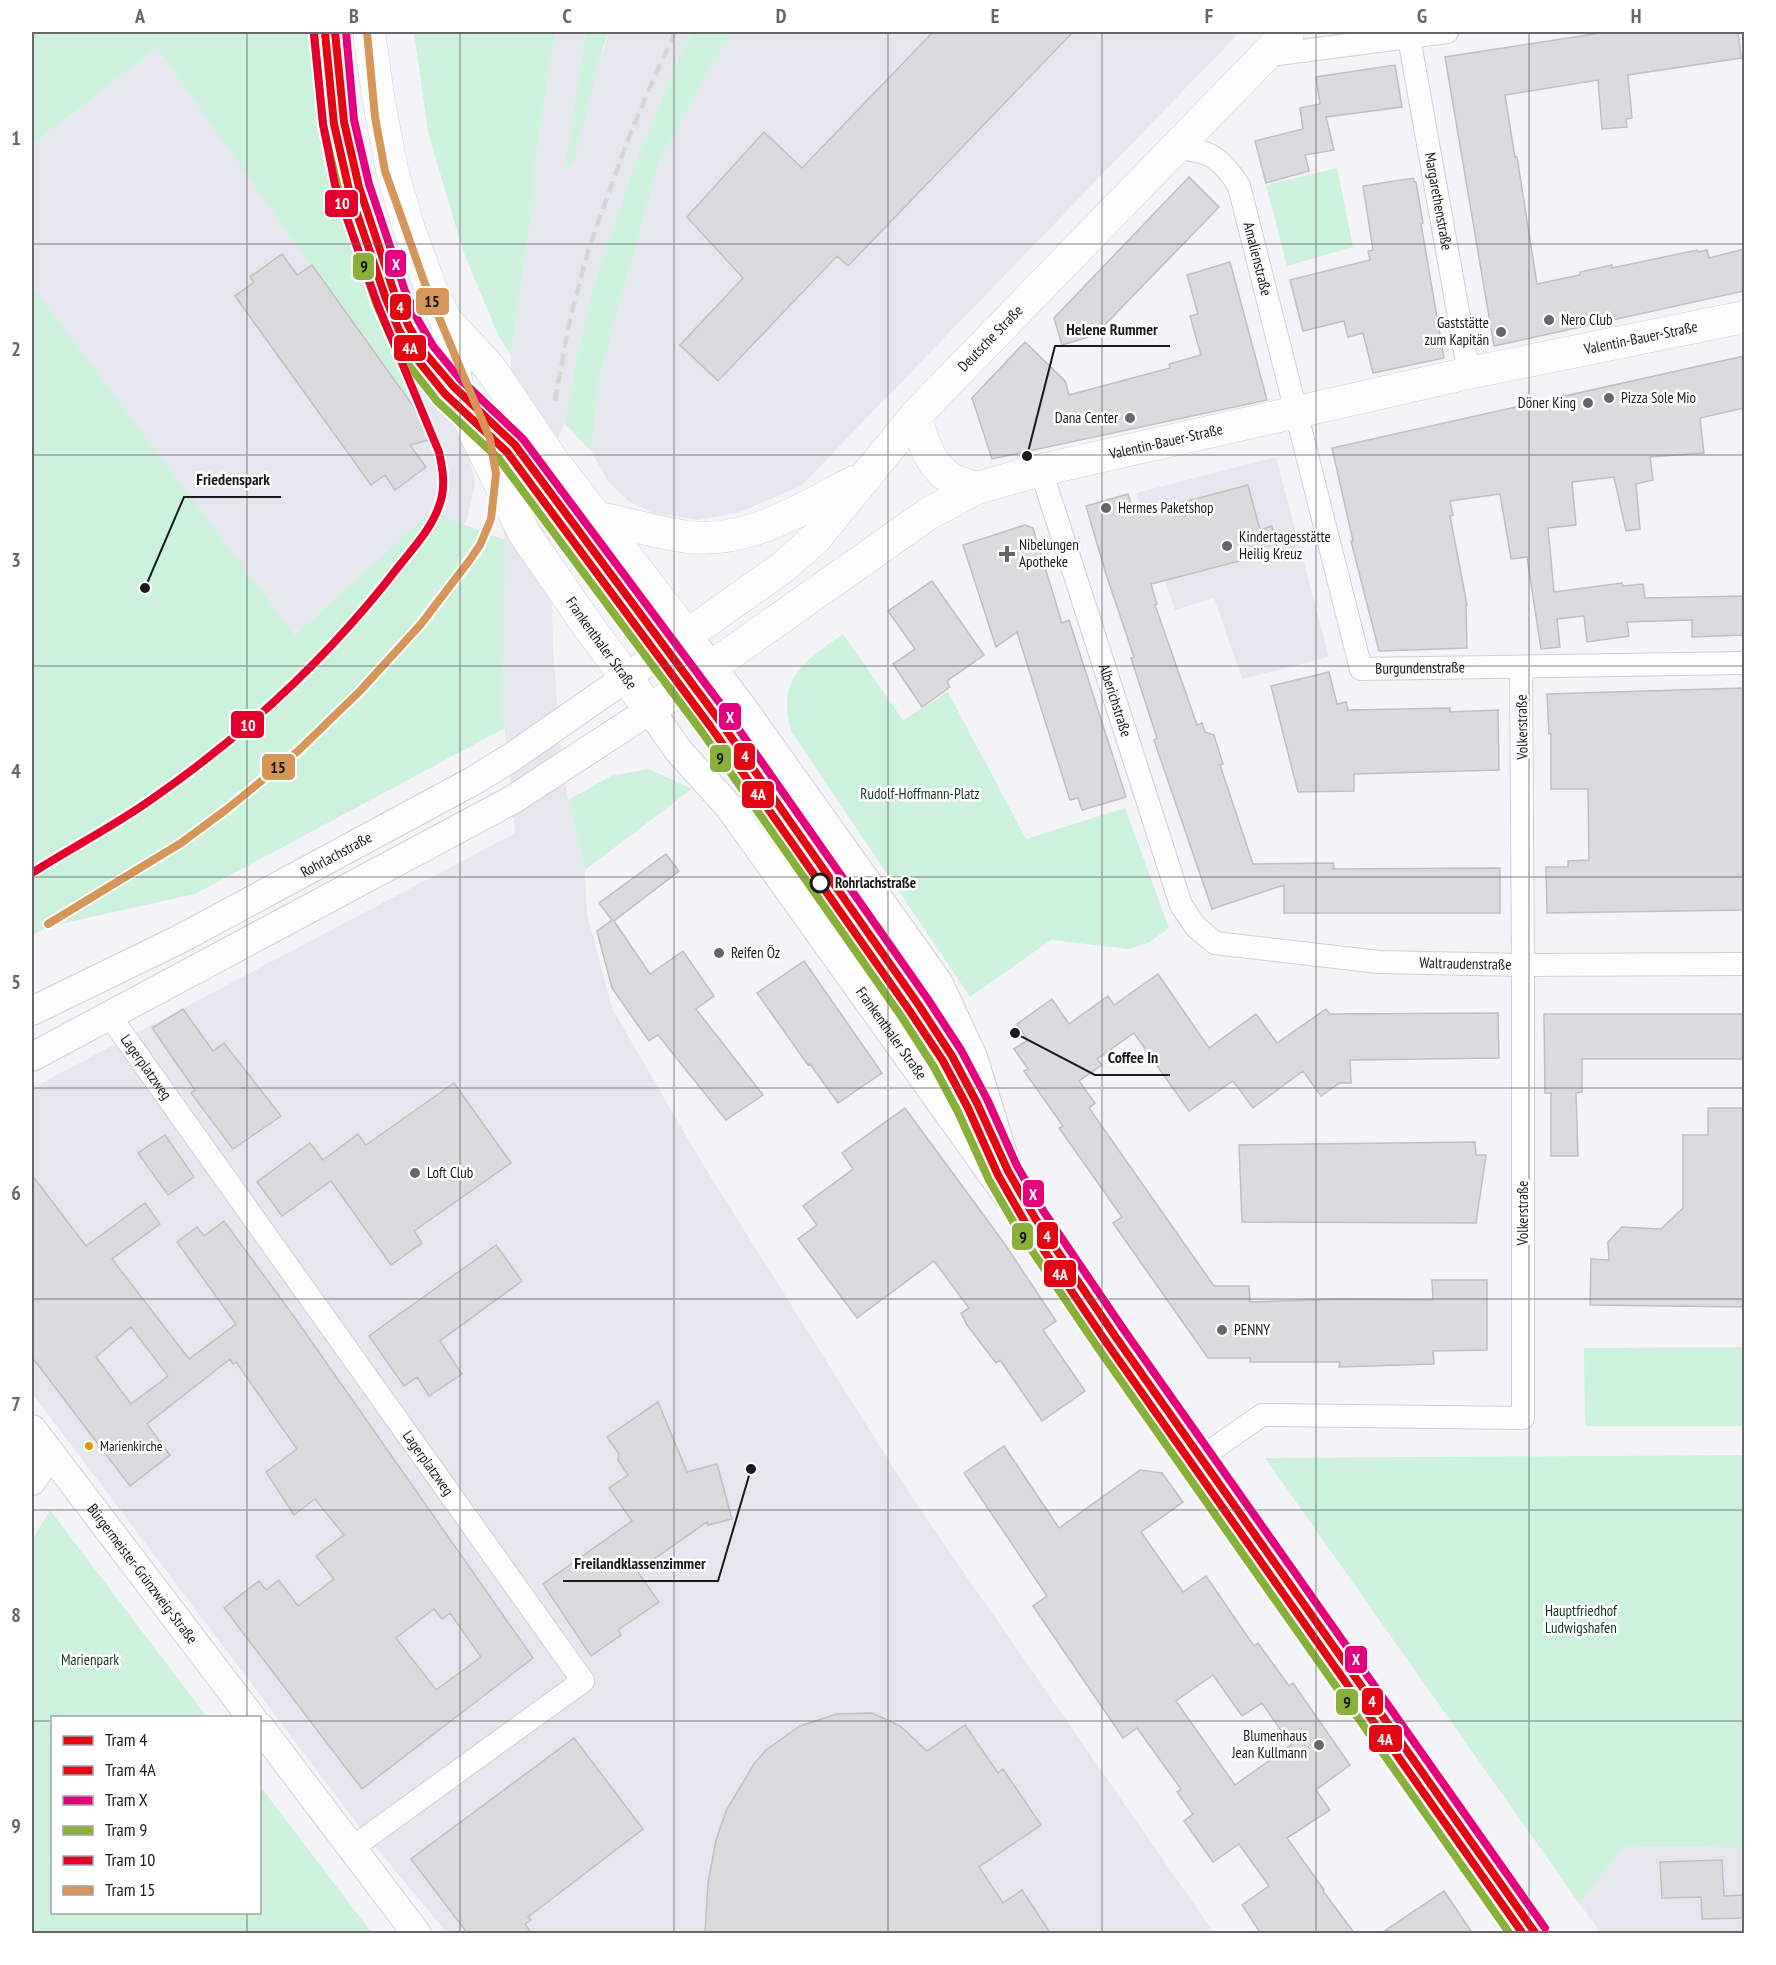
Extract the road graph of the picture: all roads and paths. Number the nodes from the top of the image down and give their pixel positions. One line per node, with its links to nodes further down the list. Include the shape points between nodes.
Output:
1 (369, 32): 8 (main road, via 392,170 409,229)
2 (1288, 32): 5 (main road, Deutsche Straße)
3 (1447, 32): 4 (street)
4 (1409, 34): 5 (street); 9 (street, Margarethenstraße)
5 (1264, 56): 6 (main road, Deutsche Straße)
6 (1175, 148): 10 (street, Amalienstraße, via 1213,155 1228,168 1239,186); 11 (main road, Deutsche Straße)
7 (1744, 317): 9 (main road, Valentin-Bauer-Straße)
8 (446, 320): 15 (main road, Frankenthaler Straße, via 490,368); 20 (main road, Frankenthaler Straße, via 458,392 524,533)
9 (1469, 374): 10 (main road, Valentin-Bauer-Straße)
10 (1295, 411): 12 (main road, Valentin-Bauer-Straße); 19 (street, Burgundenstraße, via 1361,669)
11 (915, 416): 13 (main road, Deutsche Straße); 14 (main road, via 927,453 938,468 951,479)
12 (1041, 470): 14 (main road, Valentin-Bauer-Straße); 22 (street, Alberichstraße, via 1181,905)
13 (865, 476): 15 (main road, via 784,518 717,537 691,537); 16 (main road, Deutsche Straße, via 816,538 783,568)
14 (977, 488): 18 (main road, Valentin-Bauer-Straße, via 928,514)
15 (594, 517): 16 (main road, Frankenthaler Straße)
16 (687, 635): 18 (street, Frankenthaler Straße); 20 (street, Rohrlachstraße)
17 (1744, 663): 19 (street, Burgundenstraße)
18 (712, 666): 21 (main road, Valentin-Bauer-Straße); 21 (street, Frankenthaler Straße, via 938,982 973,1057 1028,1223 730,808 678,750)
19 (1521, 667): 24 (street, Volkerstraße)
20 (626, 677): 21 (main road, Frankenthaler Straße); 25 (street, Rohrlachstraße, via 473,781 182,938)
21 (650, 710): 26 (street, via 512,800)
22 (1196, 926): 24 (street, Waltraudenstraße, via 1215,943 1379,962)
23 (1744, 964): 24 (street, Waltraudenstraße)
24 (1523, 965): 30 (street, Volkerstraße, via 1523,1418 1262,1415)
25 (32, 1011)
26 (109, 1015): 27 (street); 34 (street, Lagerplatzweg, via 583,1681)
27 (32, 1057)
28 (32, 1429): 29 (street, Bürgermeister-Grünzweig-Straße)
29 (50, 1453): 31 (street); 32 (street, Bürgermeister-Grünzweig-Straße)
30 (1196, 1461)
31 (32, 1481)
32 (250, 1716)
33 (261, 1728): 34 (street)
34 (352, 1848): 35 (street)
35 (417, 1934)

